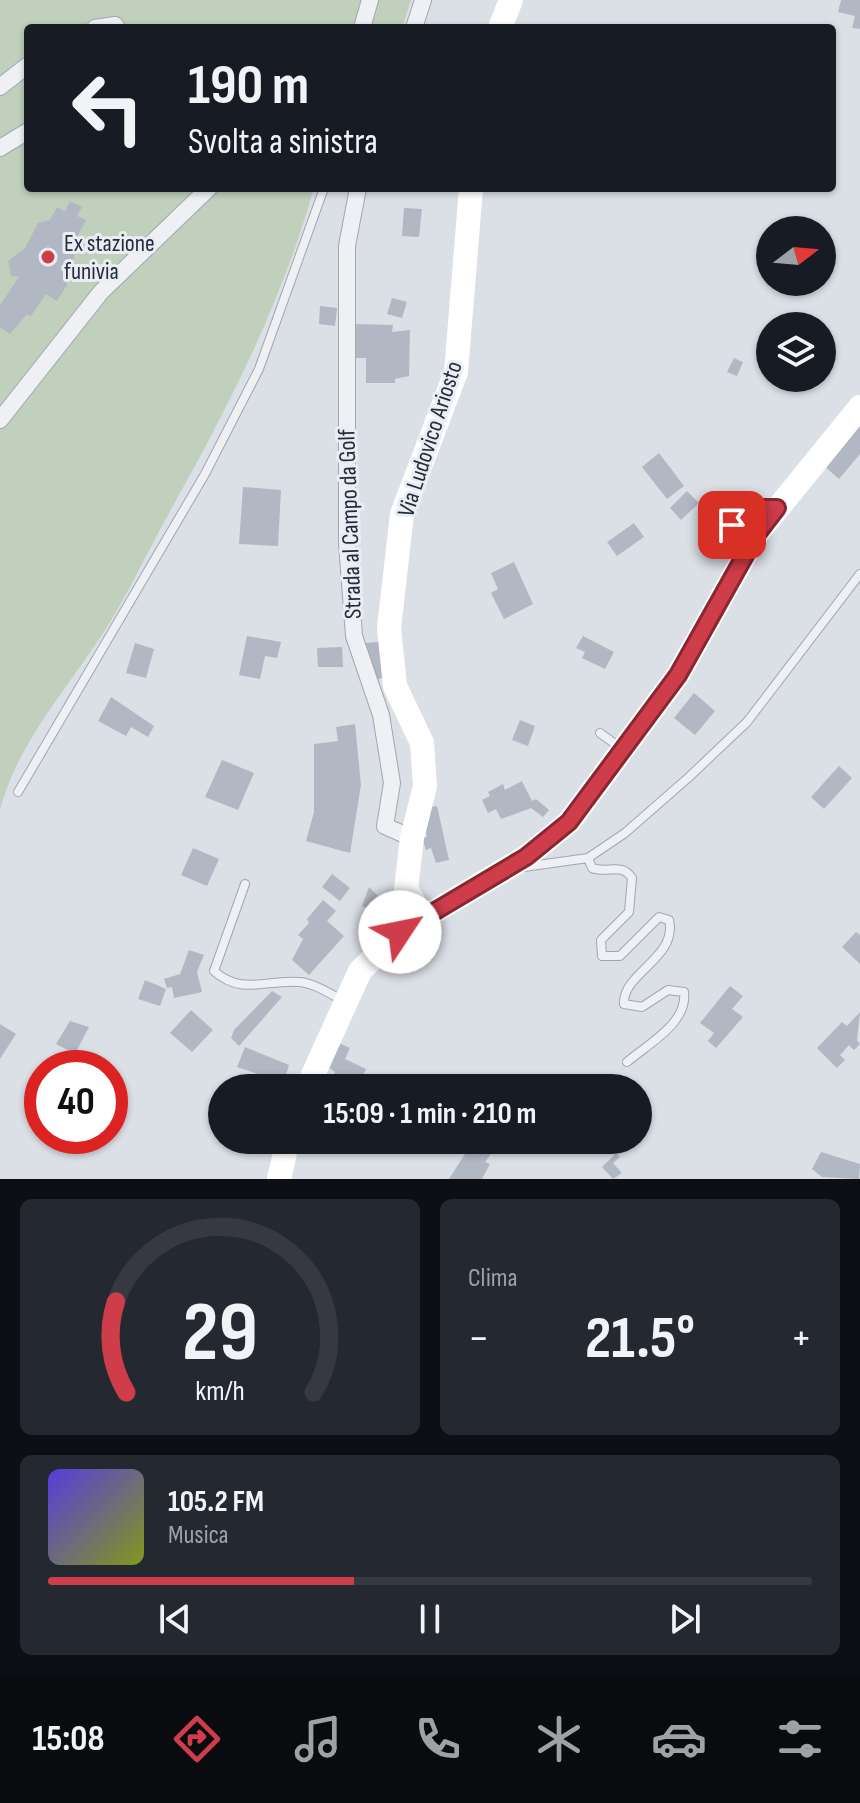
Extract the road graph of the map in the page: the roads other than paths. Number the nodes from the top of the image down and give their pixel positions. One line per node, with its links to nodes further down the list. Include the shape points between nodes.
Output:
1 (370, 0): 4 (street)
2 (423, 0): 5 (street)
3 (511, 0): 6 (street)
4 (363, 24)
5 (415, 24)
6 (502, 24)
7 (24, 68): 8 (street)
8 (0, 87)
9 (24, 133): 10 (street)
10 (0, 148)
11 (205, 192): 16 (street, via 101,292)
12 (323, 192): 22 (lane, via 252,383 205,474)
13 (357, 192): 23 (street, Strada al Campo da Golf, via 347,246 347,543 354,636 381,715 392,783 385,826)
14 (471, 192): 23 (street, Via Ludovico Ariosto, via 456,372 402,514 389,628 395,686 422,743 425,786)
15 (860, 407): 17 (street)
16 (0, 420)
17 (777, 508): 18 (lane, via 756,508); 21 (street, via 678,675)
18 (732, 525)
19 (860, 574): 24 (lane, via 747,722 657,805)
20 (600, 733): 21 (lane)
21 (622, 750): 25 (street, via 569,822)
22 (18, 792)
23 (412, 838): 27 (street, Via Ludovico Ariosto, via 406,889)
24 (588, 858): 25 (lane); 29 (lane, via 592,868 626,870 632,878 629,912 601,940 602,956 620,956 659,917 669,920 663,950 628,988 624,1004 642,1007 668,990 684,992 686,1005 679,1016)
25 (507, 869): 27 (street)
26 (245, 884): 28 (lane, via 214,971 227,983 248,986 303,982)
27 (422, 916): 28 (street, via 360,971)
28 (346, 1002): 30 (street)
29 (627, 1062)
30 (313, 1074)
31 (285, 1154): 32 (street)
32 (279, 1179)

